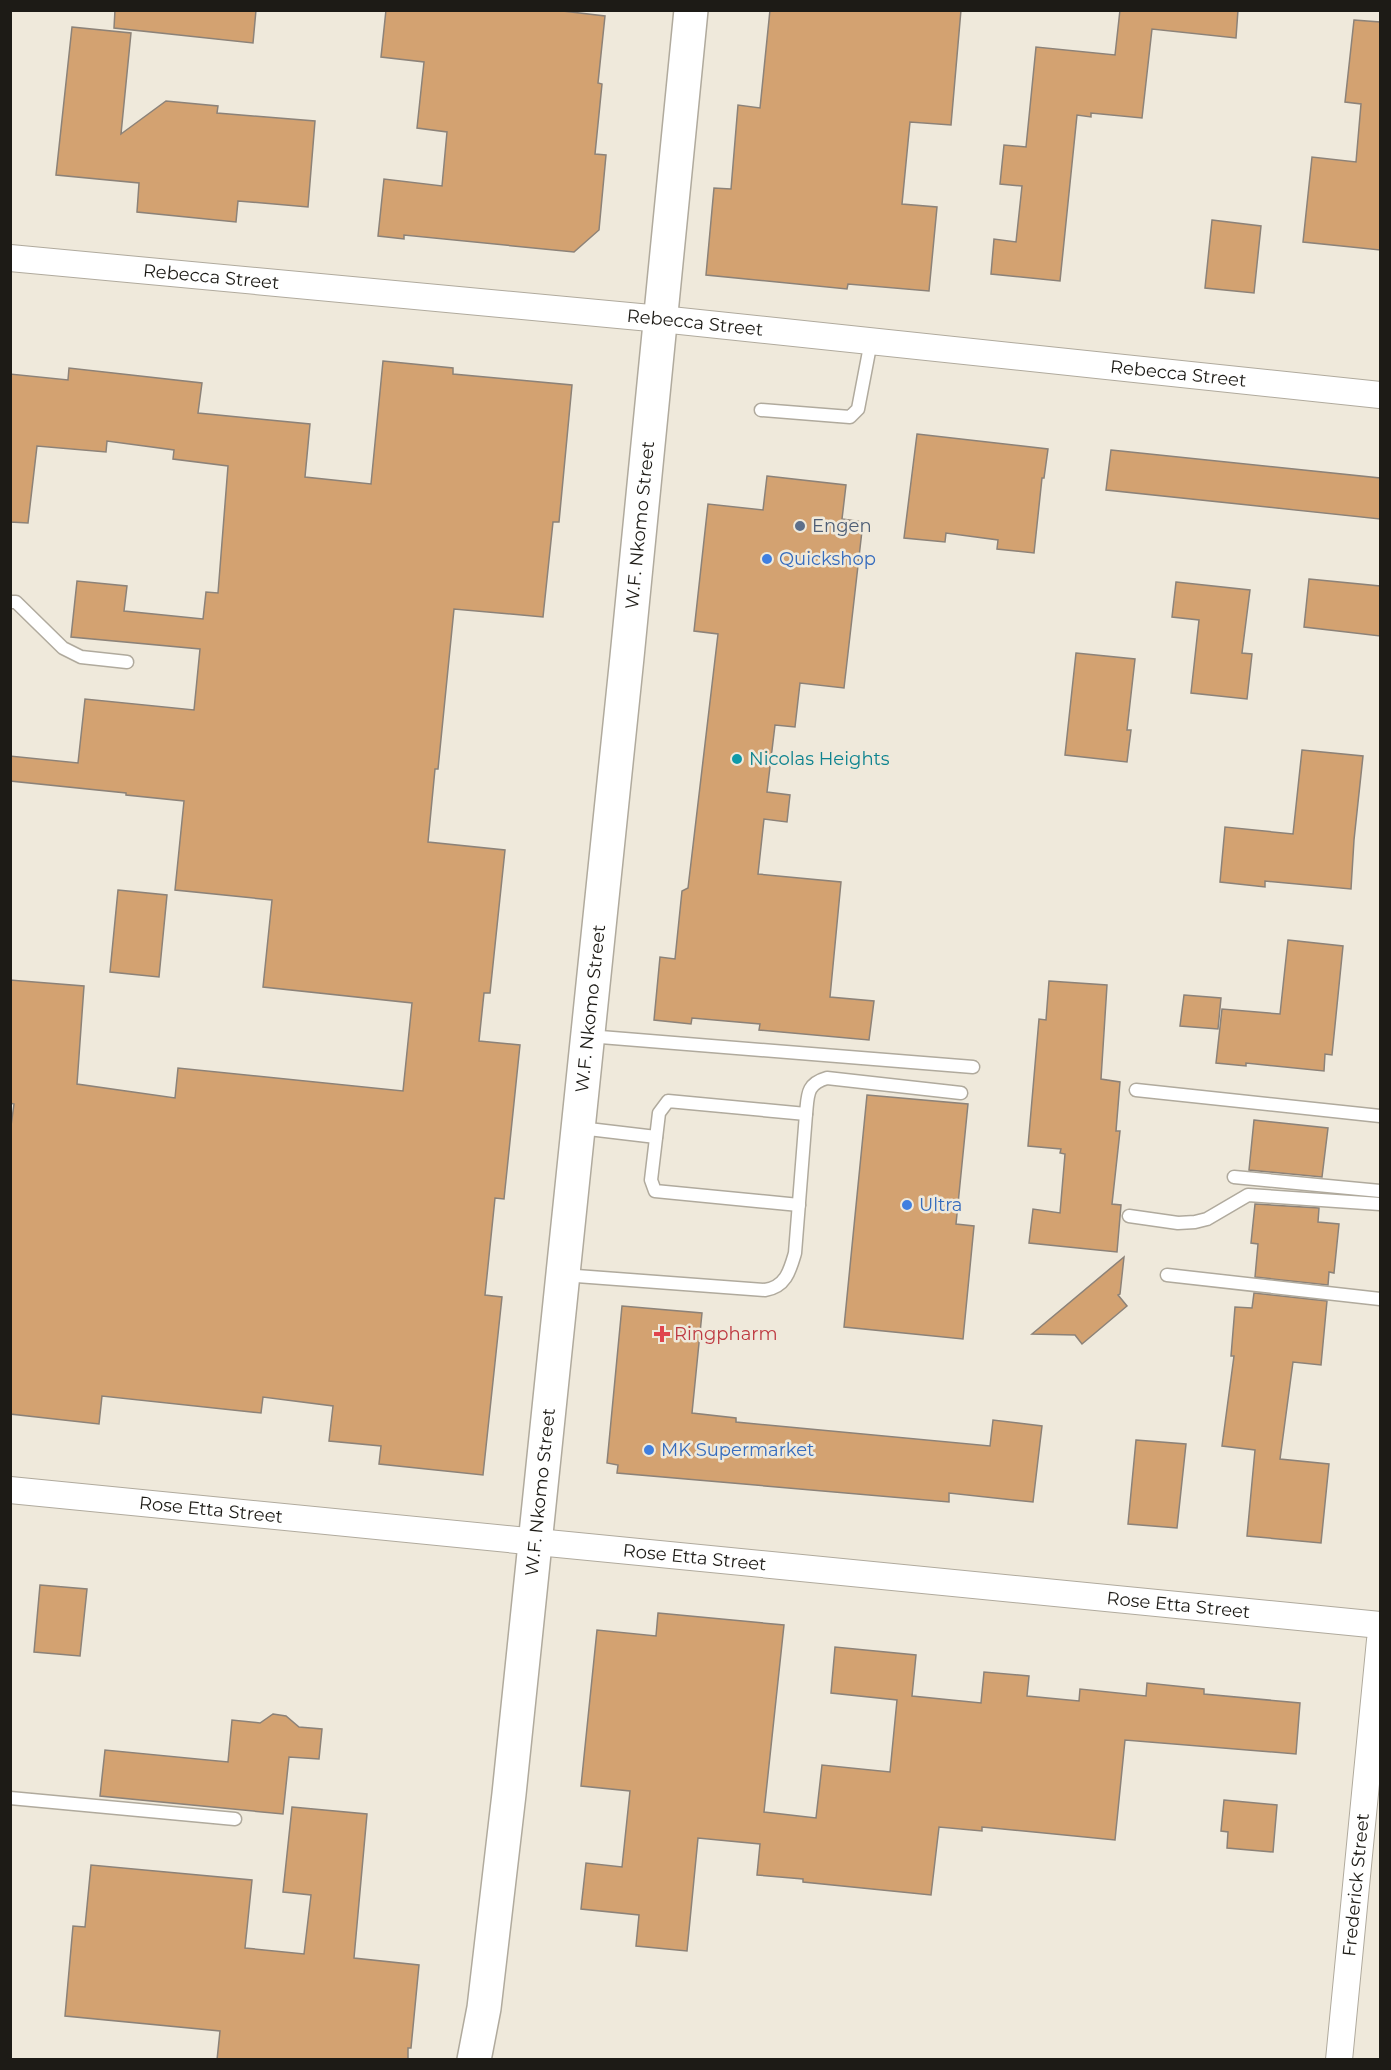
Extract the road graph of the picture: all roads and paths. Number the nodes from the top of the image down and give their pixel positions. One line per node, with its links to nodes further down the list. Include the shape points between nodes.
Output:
1 (692, 10): 3 (main road, W.F. Nkomo Street)
2 (10, 258): 3 (street, Rebecca Street)
3 (661, 319): 4 (street, Rebecca Street); 9 (main road, W.F. Nkomo Street)
4 (871, 341): 5 (street, Rebecca Street); 6 (lane, via 858,409 850,417)
5 (1380, 395)
6 (761, 410)
7 (10, 602): 8 (lane, via 16,602 63,648 81,657)
8 (128, 662)
9 (587, 1036): 10 (lane); 15 (main road, W.F. Nkomo Street)
10 (973, 1067)
11 (1136, 1090): 14 (lane)
12 (961, 1094): 13 (lane, via 827,1078 811,1086)
13 (806, 1114): 16 (lane, via 668,1101 659,1113); 19 (lane)
14 (1380, 1116)
15 (577, 1127): 16 (lane); 22 (main road, W.F. Nkomo Street)
16 (656, 1137): 19 (lane, via 651,1180 655,1191)
17 (1234, 1177): 18 (lane)
18 (1380, 1191)
19 (799, 1204): 22 (lane, via 795,1253 788,1274 774,1288)
20 (1380, 1204): 21 (lane, via 1248,1195 1195,1222)
21 (1129, 1216)
22 (562, 1275): 26 (main road, W.F. Nkomo Street)
23 (1167, 1275): 24 (lane)
24 (1380, 1299)
25 (10, 1490): 26 (street, Rose Etta Street)
26 (535, 1542): 27 (street, Rose Etta Street); 31 (main road, W.F. Nkomo Street)
27 (1380, 1624)
28 (1380, 1640): 34 (street, Frederick Street)
29 (10, 1798): 30 (lane)
30 (235, 1819)
31 (484, 2008): 32 (main road, W.F. Nkomo Street); 33 (main road, W.F. Nkomo Street)
32 (474, 2060)
33 (484, 2060)
34 (1339, 2060)

